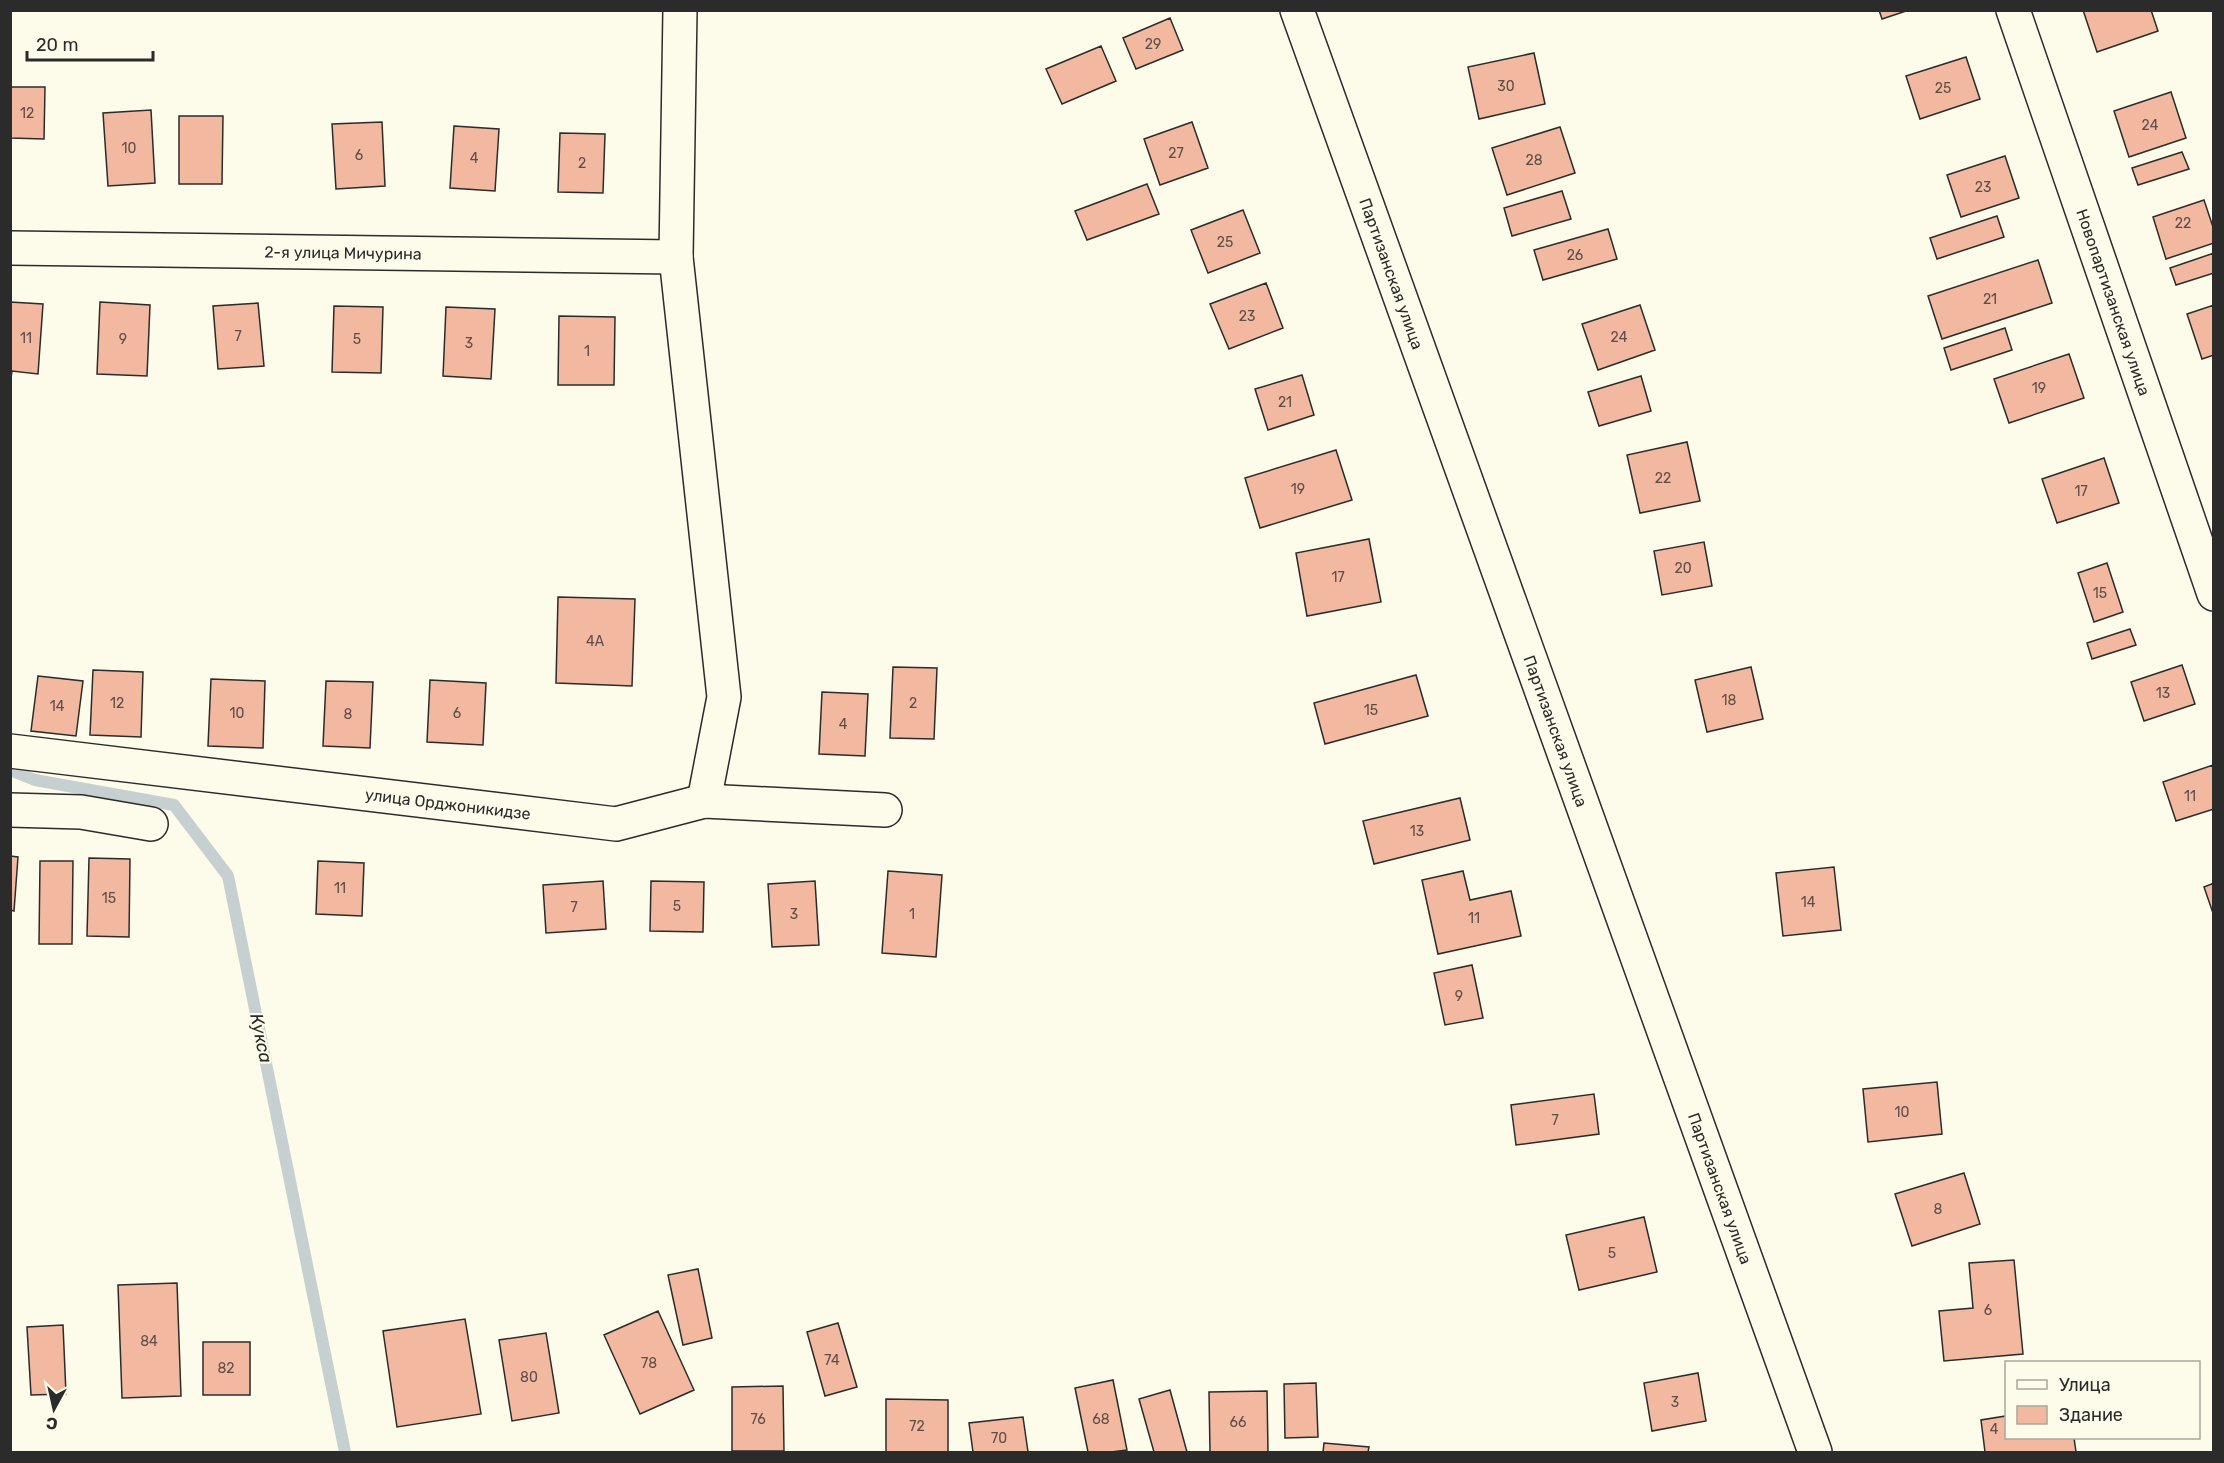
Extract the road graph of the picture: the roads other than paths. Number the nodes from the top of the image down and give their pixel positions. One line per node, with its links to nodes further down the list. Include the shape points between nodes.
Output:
1 (680, 10): 5 (street)
2 (1297, 10): 12 (street, Партизанская улица)
3 (2013, 10): 6 (street, Новопартизанская улица)
4 (10, 248): 5 (street, 2-я улица Мичурина)
5 (676, 257): 8 (street, via 724,697)
6 (2214, 594)
7 (10, 751): 8 (street, улица Орджоникидзе, via 616,824)
8 (704, 801): 10 (street, улица Орджоникидзе)
9 (10, 810): 11 (street, via 81,812)
10 (885, 810)
11 (151, 824)
12 (1815, 1452)

